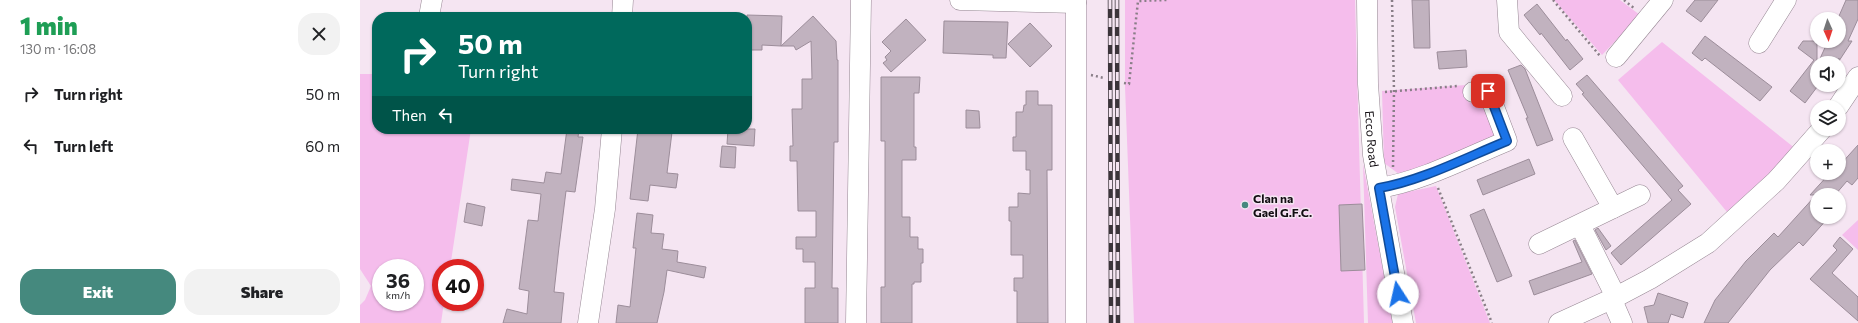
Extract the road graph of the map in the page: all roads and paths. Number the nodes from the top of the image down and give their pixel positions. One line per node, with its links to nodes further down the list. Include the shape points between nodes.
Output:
1 (432, 0): 14 (street)
2 (624, 0): 15 (street)
3 (860, 0): 36 (street)
4 (960, 0): 12 (street)
5 (1167, 0): 19 (path, via 1138,1 1128,84)
6 (1367, 0): 22 (street, Ecco Road)
7 (1392, 0): 20 (path)
8 (1507, 0): 23 (street, via 1509,32)
9 (1553, 0): 17 (path, via 1601,57)
10 (1663, 0): 17 (street)
11 (1786, 0): 16 (street)
12 (992, 1): 13 (street)
13 (1076, 2): 37 (street)
14 (430, 12)
15 (623, 12)
16 (1759, 43)
17 (1616, 57)
18 (1858, 77): 24 (street)
19 (1124, 83)
20 (1394, 91): 21 (path, via 1472,84); 22 (path); 29 (path, via 1394,158)
21 (1473, 92): 28 (street, via 1488,91 1507,141)
22 (1369, 93): 29 (street, Ecco Road, via 1373,155)
23 (1562, 96)
24 (1843, 100)
25 (612, 134): 35 (street)
26 (1816, 136): 34 (street, via 1776,181 1708,243)
27 (1573, 138): 31 (street)
28 (1432, 172): 29 (street); 39 (path)
29 (1385, 187): 38 (street, Ecco Road)
30 (1640, 195): 31 (street)
31 (1613, 208): 32 (street)
32 (1580, 225): 33 (street); 34 (street)
33 (1539, 244)
34 (1614, 299): 40 (street); 41 (street)
35 (588, 323)
36 (856, 323)
37 (1076, 323)
38 (1403, 323)
39 (1492, 323)
40 (1559, 323)
41 (1622, 323)

